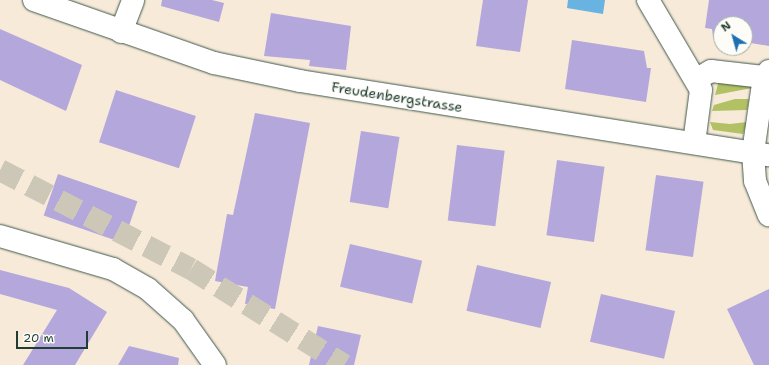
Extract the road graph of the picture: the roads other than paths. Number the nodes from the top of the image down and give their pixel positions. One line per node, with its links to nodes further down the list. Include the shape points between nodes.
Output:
1 (34, 0): 4 (street, Freudenbergstrasse)
2 (133, 0): 4 (street)
3 (648, 0): 6 (street)
4 (120, 32): 7 (street, Freudenbergstrasse, via 214,63 300,81)
5 (767, 74): 6 (street, via 711,71); 8 (street)
6 (697, 79): 7 (street, via 701,90)
7 (694, 143): 8 (street, Freudenbergstrasse)
8 (761, 154): 9 (street, via 755,181)
9 (769, 215)
10 (0, 236): 11 (street, via 113,269 148,289 183,320)
11 (215, 365)

